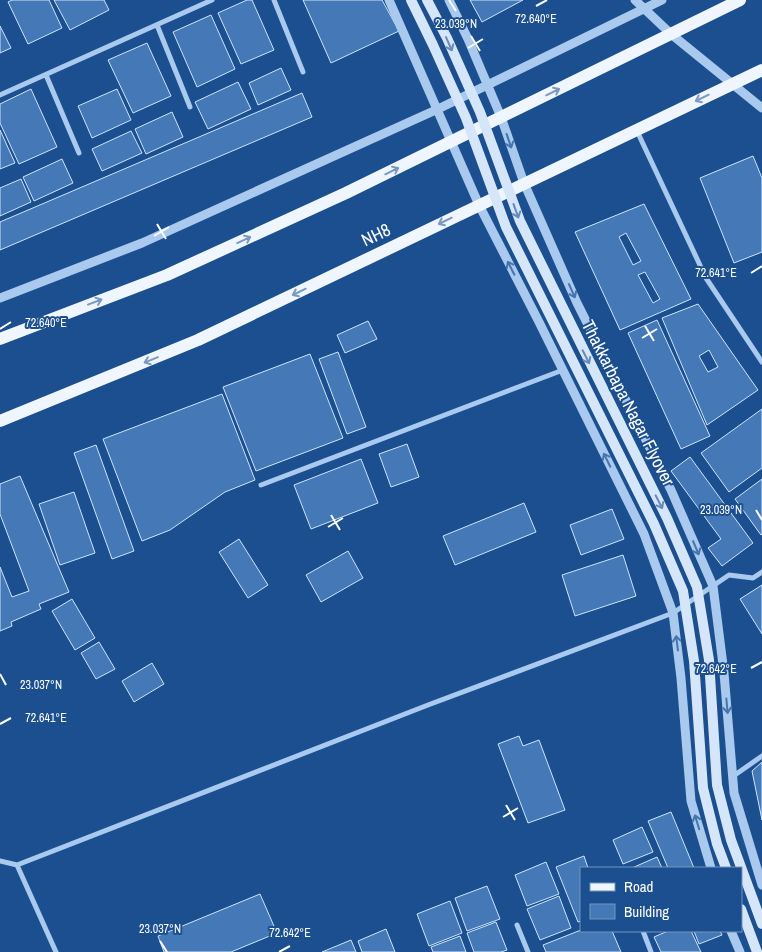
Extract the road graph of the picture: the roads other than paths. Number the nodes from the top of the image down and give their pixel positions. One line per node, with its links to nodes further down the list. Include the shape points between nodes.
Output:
1 (212, 0): 11 (street)
2 (274, 0): 14 (street)
3 (389, 0): 21 (street)
4 (411, 0): 42 (main road, Thakkarbapa Nagar Flyover, bridge, via 466,118 506,227 654,524 683,591 694,662 702,788)
5 (428, 0): 43 (main road, Thakkarbapa Nagar Flyover, one-way to 43, bridge, via 480,112 520,221 667,518 697,587 709,660 717,785)
6 (449, 0): 17 (street)
7 (635, 0): 10 (street)
8 (662, 0): 10 (street)
9 (740, 0): 12 (main road)
10 (644, 9): 12 (street); 17 (street)
11 (157, 25): 15 (street); 19 (street)
12 (671, 34): 16 (street); 22 (main road, one-way to 12)
13 (762, 70): 16 (main road, NH8)
14 (303, 72)
15 (46, 75): 18 (street); 25 (street)
16 (733, 83): 20 (street); 23 (main road, NH8, one-way to 23)
17 (487, 84): 21 (street); 22 (street)
18 (0, 95)
19 (190, 107)
20 (762, 108)
21 (438, 109): 24 (street); 28 (street, via 142,243)
22 (501, 117): 24 (main road); 26 (street, one-way to 26)
23 (636, 130): 26 (main road, NH8); 30 (street, via 706,278)
24 (452, 141): 27 (street); 29 (main road, one-way to 24, via 168,275)
25 (80, 153)
26 (524, 183): 27 (main road, NH8); 35 (street, one-way to 35, via 578,303 671,490)
27 (479, 205): 31 (street, one-way to 27); 32 (main road, NH8, one-way to 32, via 198,340)
28 (0, 298)
29 (0, 339)
30 (762, 362)
31 (563, 370): 33 (street); 36 (street, one-way to 31, via 644,534)
32 (0, 421)
33 (261, 486)
34 (762, 572): 35 (street, via 753,578 729,575)
35 (713, 586): 36 (street); 38 (street, one-way to 38)
36 (673, 613): 40 (street); 41 (street, one-way to 36, via 691,801)
37 (762, 756): 38 (street)
38 (732, 777): 45 (street)
39 (0, 861): 40 (street)
40 (16, 865): 51 (street)
41 (712, 867)
42 (726, 867)
43 (741, 867)
44 (742, 870): 48 (main road, Thakkarbapa Nagar Flyover, one-way to 48, bridge)
45 (762, 885)
46 (742, 912): 55 (main road)
47 (517, 924): 52 (street)
48 (762, 924)
49 (643, 932): 53 (street)
50 (731, 932): 54 (street)
51 (56, 952)
52 (528, 952)
53 (651, 952)
54 (740, 952)
55 (756, 952)

